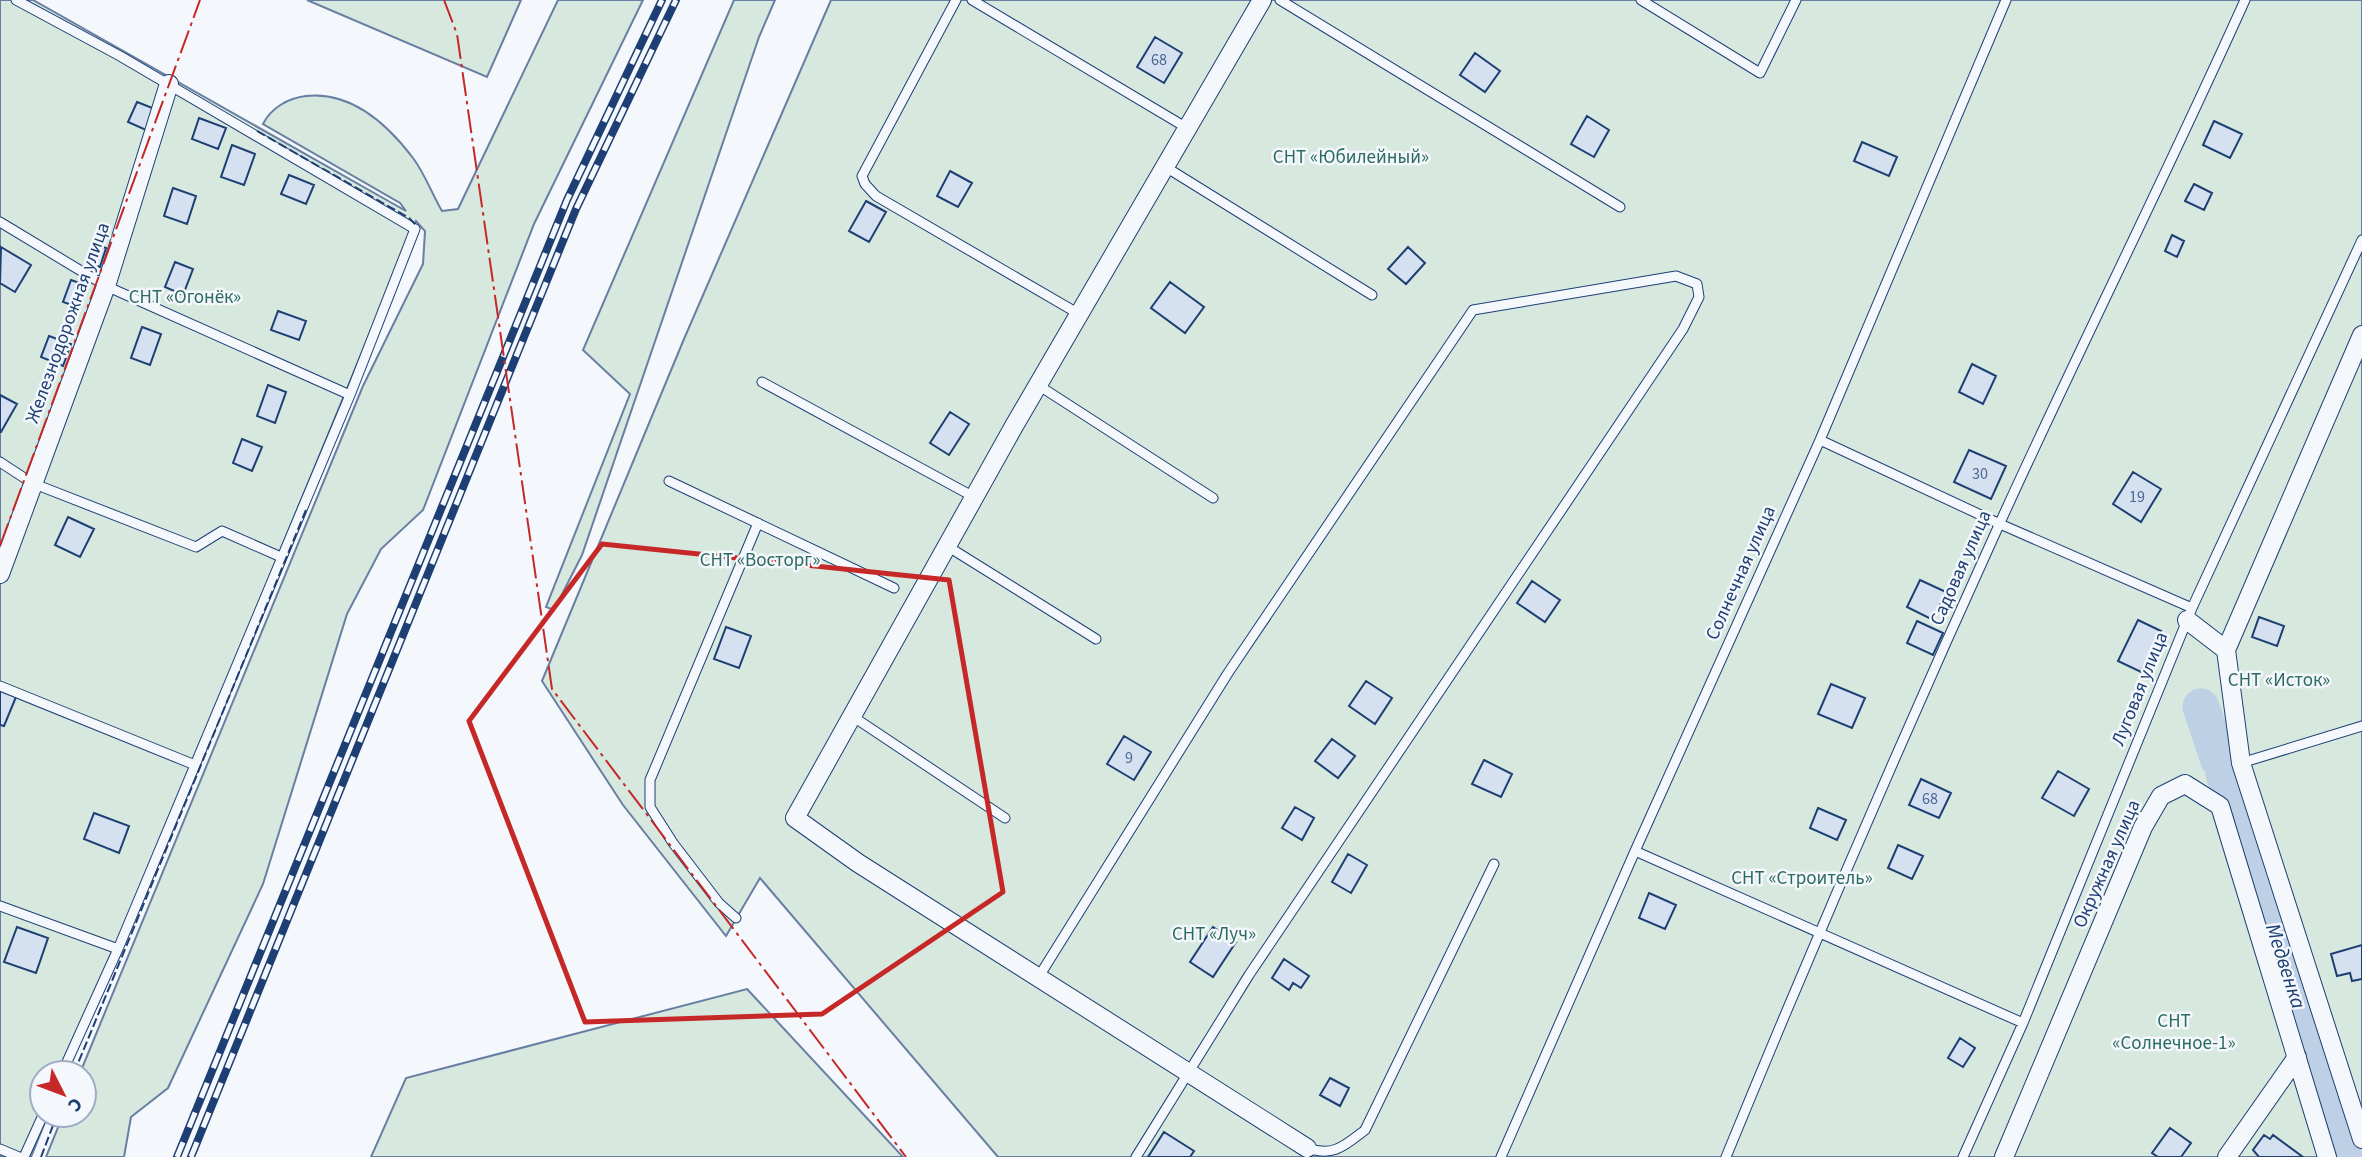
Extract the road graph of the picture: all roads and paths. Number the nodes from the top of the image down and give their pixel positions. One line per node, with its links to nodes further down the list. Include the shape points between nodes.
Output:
1 (16, 0): 10 (lane)
2 (956, 0): 18 (lane, via 862,176 864,184 876,196)
3 (972, 0): 11 (lane)
4 (1262, 0): 11 (street)
5 (1280, 0): 13 (lane)
6 (1641, 0): 7 (lane, via 1760,74)
7 (1796, 0)
8 (2006, 0): 23 (lane, Солнечная улица)
9 (2245, 0): 30 (lane, Садовая улица)
10 (169, 84): 16 (street, Железнодорожная улица); 22 (lane, via 415,229)
11 (1186, 128): 12 (street)
12 (1164, 166): 17 (lane); 18 (street)
13 (1620, 207)
14 (0, 222): 16 (lane)
15 (2362, 240): 35 (lane, Луговая улица)
16 (106, 286): 22 (lane); 26 (street, Железнодорожная улица)
17 (1372, 295)
18 (1079, 314): 21 (street)
19 (2362, 335): 37 (street)
20 (762, 382): 27 (lane)
21 (1038, 385): 27 (street); 28 (lane)
22 (349, 395): 32 (lane)
23 (1820, 440): 30 (lane); 44 (lane, Солнечная улица)
24 (0, 462): 26 (lane)
25 (669, 481): 29 (lane)
26 (32, 483): 32 (lane, via 195,547 222,531); 33 (street, Железнодорожная улица)
27 (974, 497): 31 (street)
28 (1213, 498)
29 (758, 523): 34 (lane); 47 (lane, via 650,780 650,807 719,903)
30 (2000, 524): 35 (lane); 48 (lane, Садовая улица)
31 (947, 546): 36 (lane); 39 (street)
32 (281, 557): 42 (lane)
33 (0, 574)
34 (894, 588)
35 (2190, 614): 37 (street); 51 (lane, Луговая улица)
36 (1096, 639)
37 (2226, 650): 41 (street)
38 (0, 685): 42 (lane)
39 (852, 716): 43 (lane); 50 (street, via 794,818)
40 (2362, 726): 41 (lane)
41 (2241, 763): 56 (street)
42 (195, 765): 49 (lane)
43 (1005, 818)
44 (1635, 851): 48 (lane); 63 (lane, Солнечная улица)
45 (1494, 864): 59 (lane, via 1365,1130)
46 (0, 906): 49 (lane)
47 (736, 918)
48 (1818, 932): 51 (lane); 64 (lane, Садовая улица)
49 (118, 949): 53 (lane)
50 (1038, 978): 54 (street); 54 (lane, via 1228,673 1473,310 1676,276 1697,284 1699,297 1683,329)
51 (2023, 1023): 65 (lane, Луговая улица)
52 (2297, 1058): 66 (street, Окружная улица, via 2220,806 2185,784 2161,796 2143,827); 67 (street); 68 (street, Окружная улица)
53 (68, 1059)
54 (1188, 1073): 57 (street); 61 (lane)
55 (36, 1129): 60 (lane)
56 (2362, 1139)
57 (1307, 1147): 59 (lane, via 1321,1154)
58 (0, 1149): 60 (lane)
59 (1336, 1152): 62 (lane)
60 (22, 1157)
61 (1136, 1157)
62 (1348, 1157)
63 (1502, 1157)
64 (1726, 1157)
65 (1963, 1157)
66 (2004, 1157)
67 (2227, 1157)
68 (2327, 1157)

